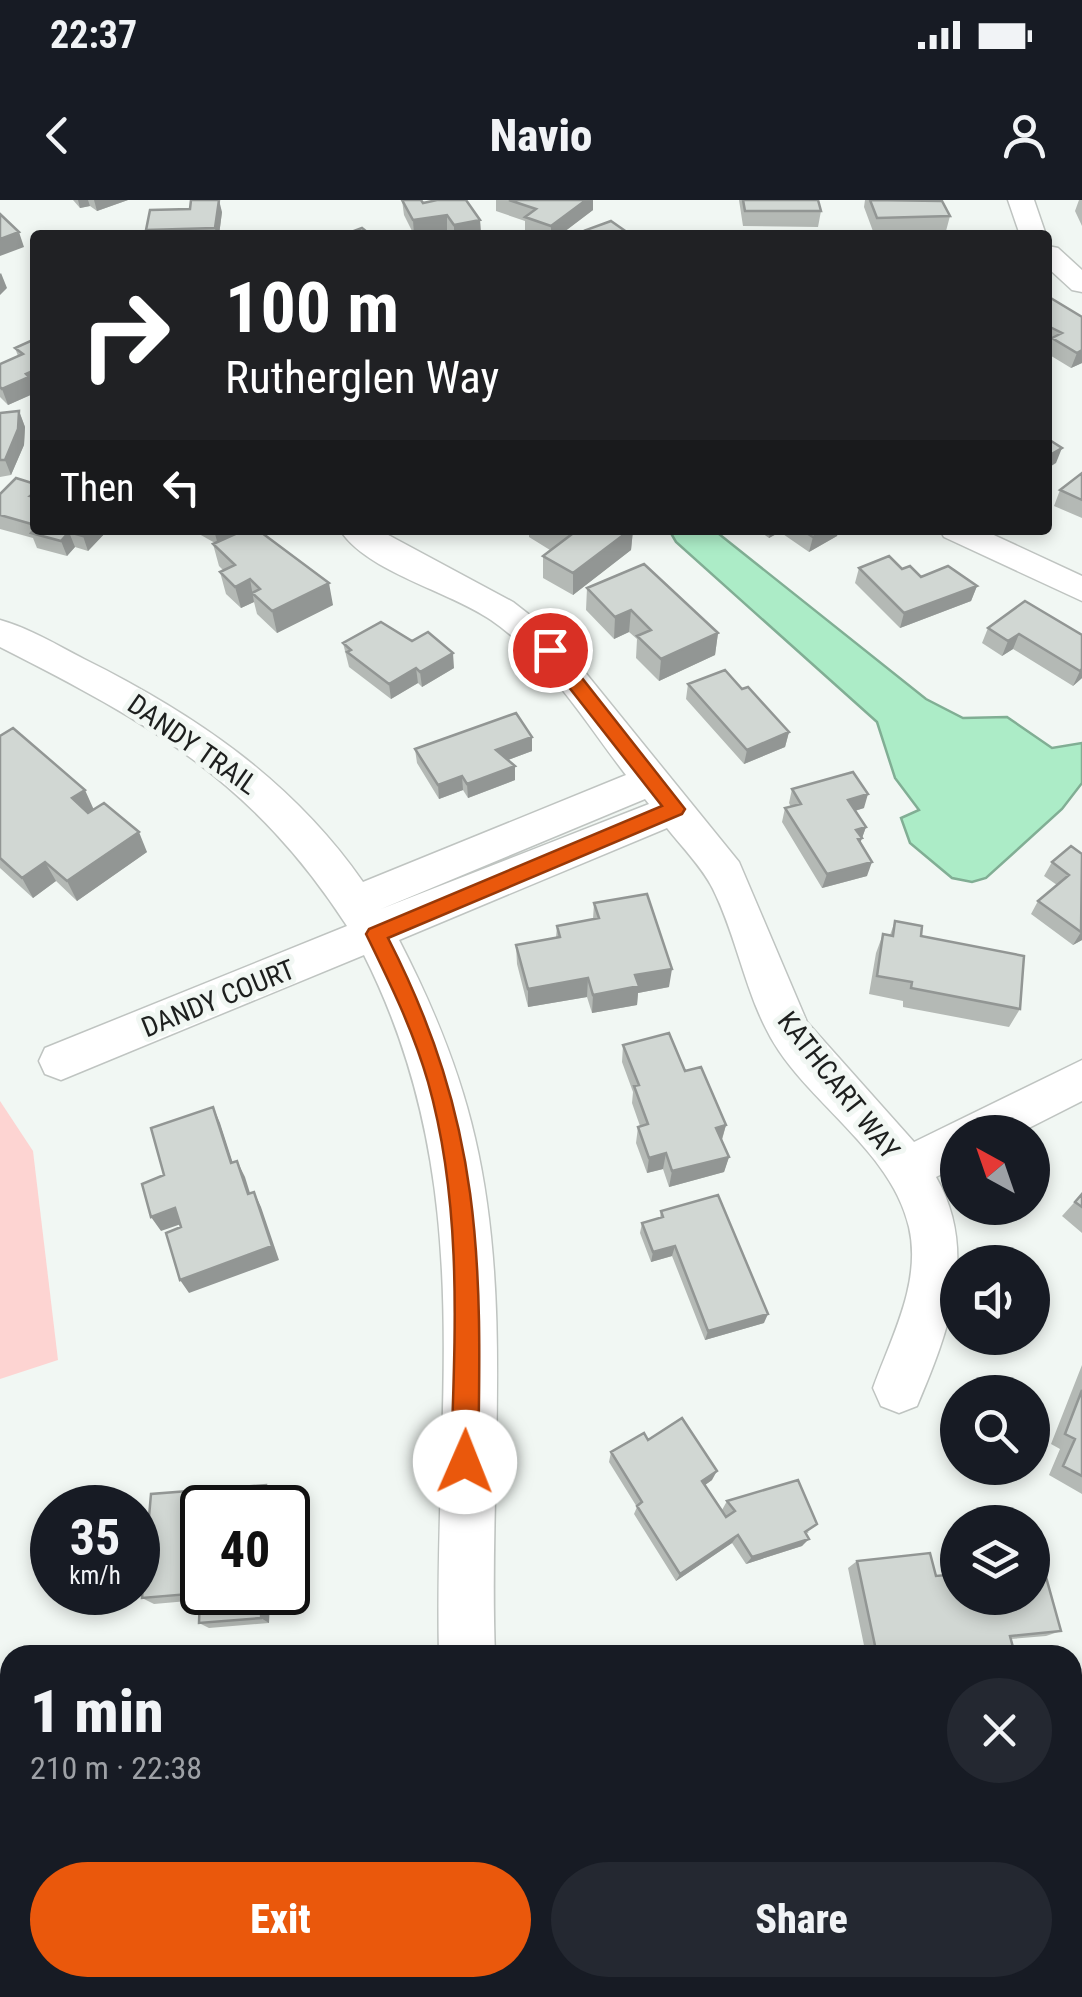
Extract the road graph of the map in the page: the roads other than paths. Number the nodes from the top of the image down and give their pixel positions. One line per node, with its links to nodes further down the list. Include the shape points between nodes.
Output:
1 (1021, 200): 2 (street)
2 (1031, 230)
3 (1052, 258): 4 (street)
4 (1082, 284)
5 (363, 535): 9 (street, KATHCART WAY, via 526,628)
6 (966, 535): 7 (street)
7 (1082, 590)
8 (0, 632): 10 (street, DANDY TRAIL, via 140,703 223,758 293,822)
9 (664, 794): 10 (street, DANDY COURT); 15 (street, KATHCART WAY, via 730,881 795,1040)
10 (366, 918): 11 (street, DANDY COURT); 17 (street, DANDY TRAIL, via 409,997 439,1083 462,1199 469,1292)
11 (61, 1060)
12 (1082, 1080): 13 (street)
13 (1012, 1115)
14 (940, 1152): 15 (street)
15 (906, 1169): 16 (street, KATHCART WAY, via 929,1214 936,1264)
16 (899, 1388)
17 (467, 1645)

